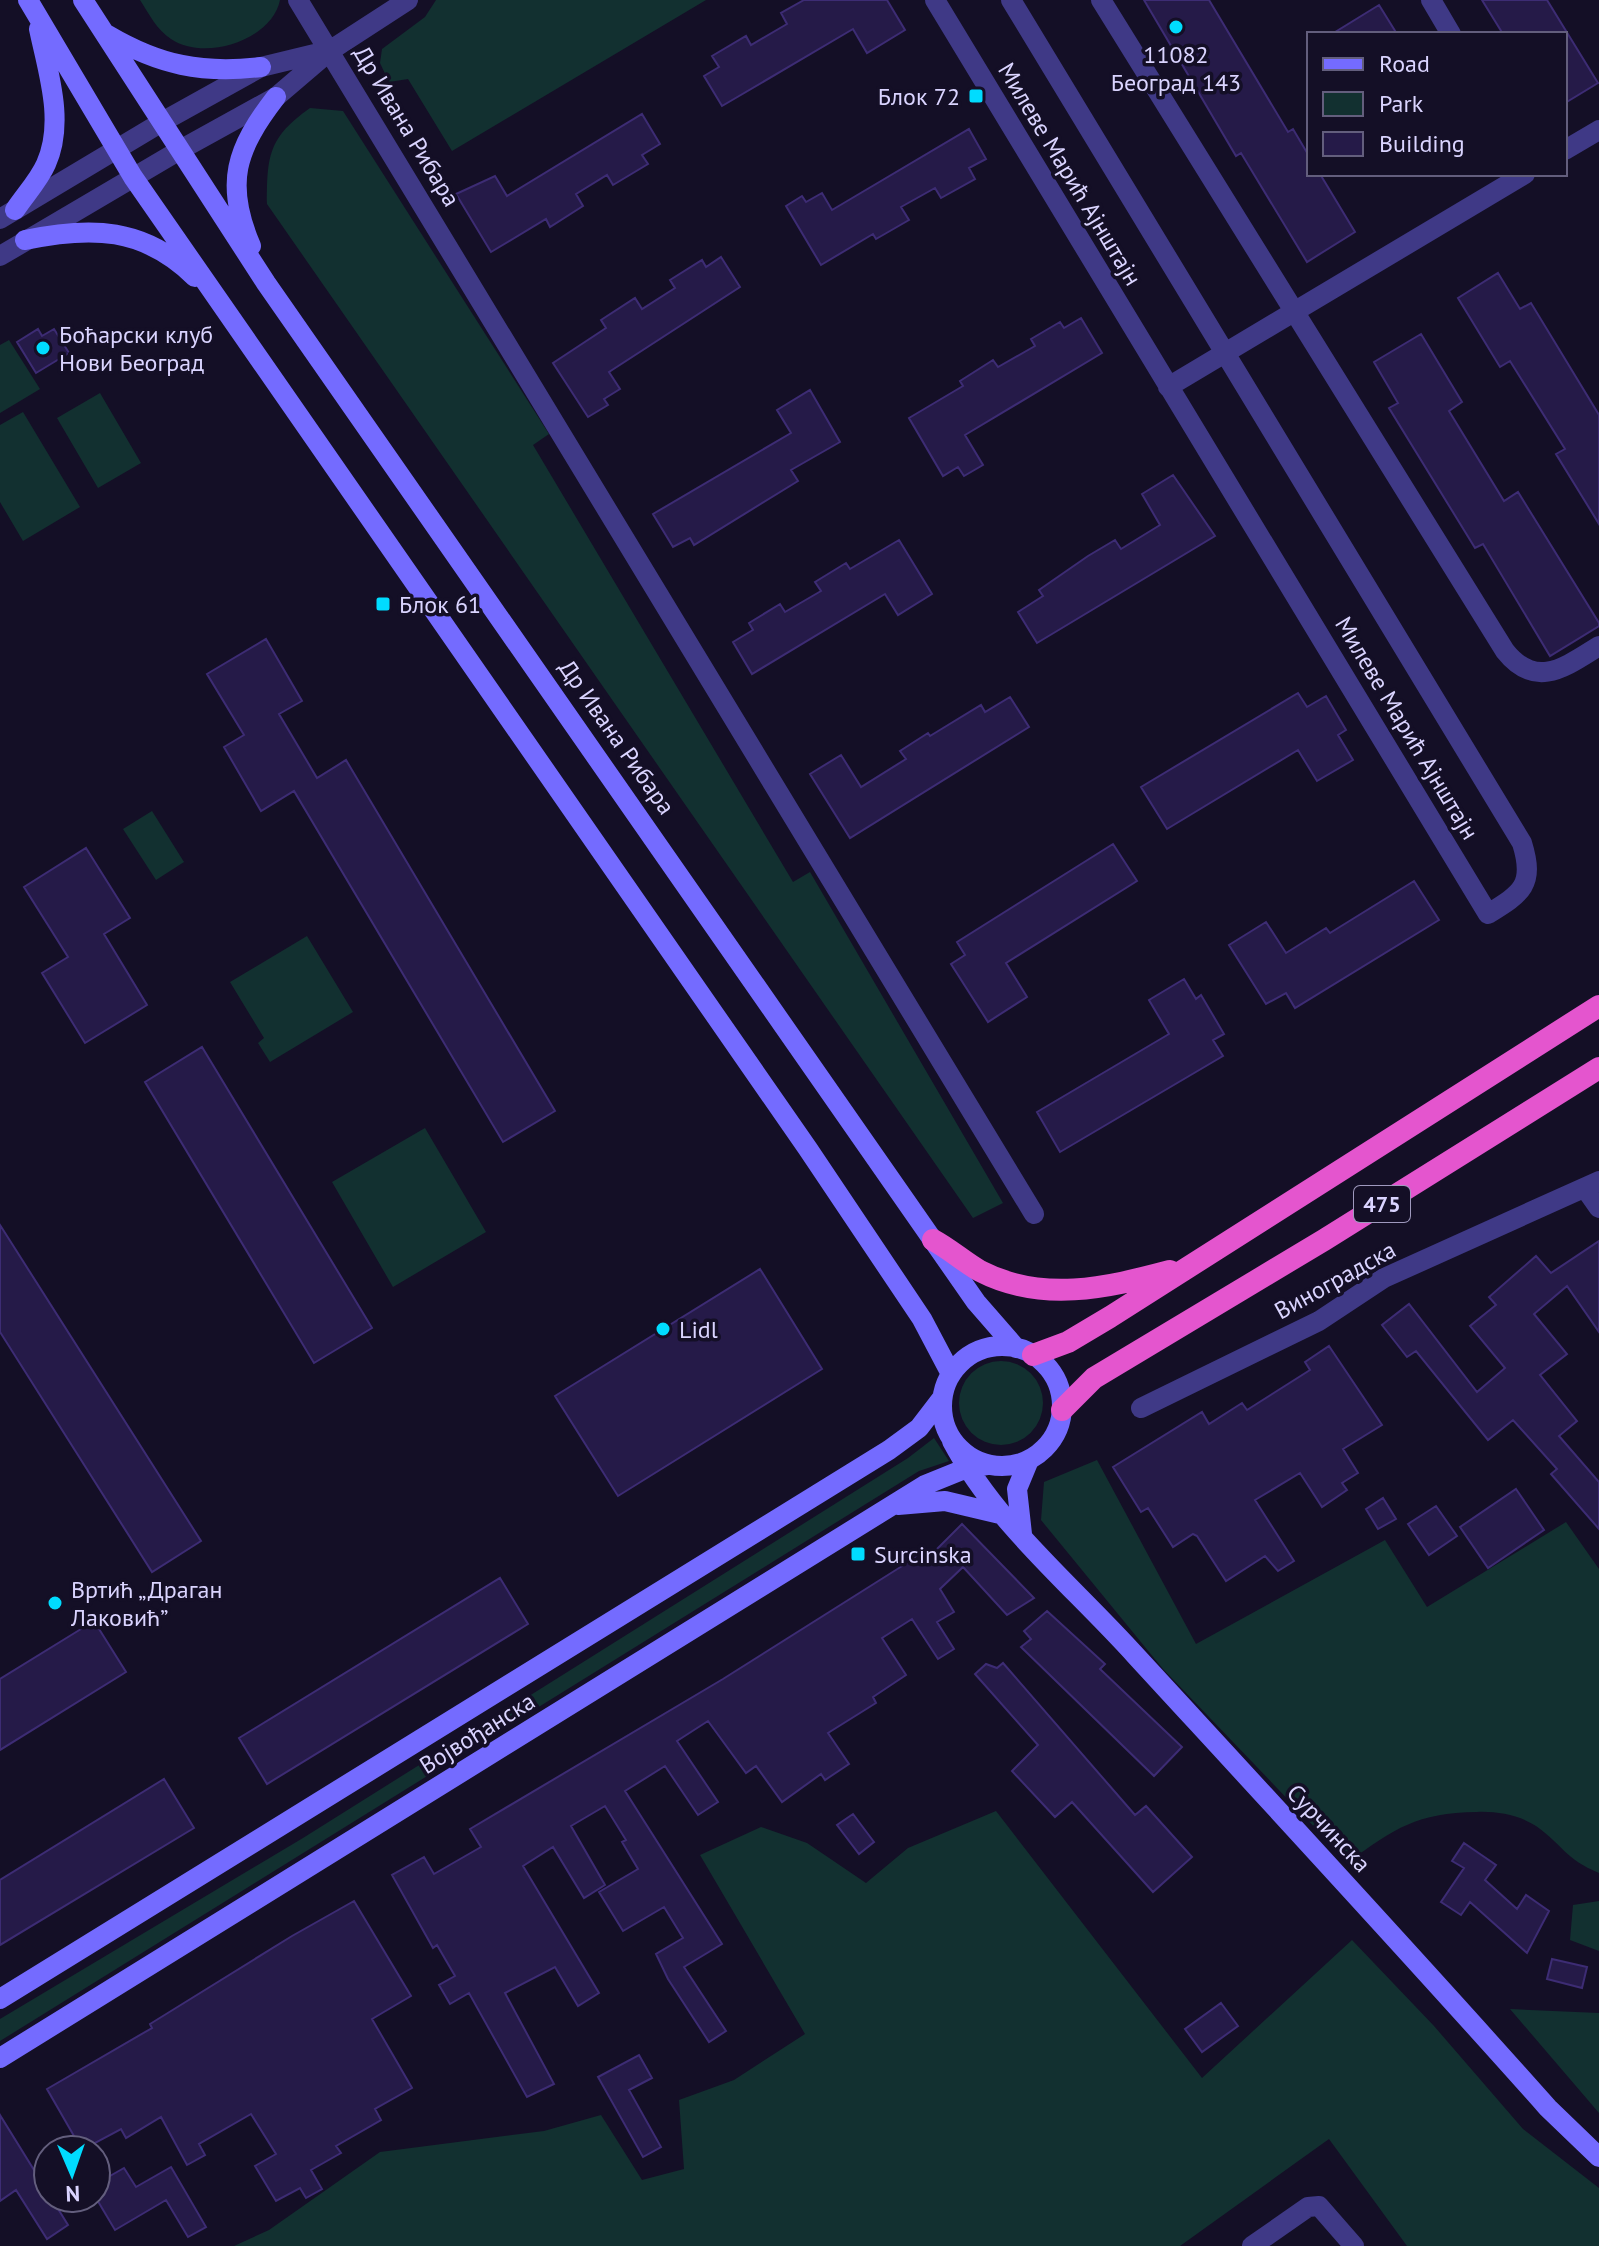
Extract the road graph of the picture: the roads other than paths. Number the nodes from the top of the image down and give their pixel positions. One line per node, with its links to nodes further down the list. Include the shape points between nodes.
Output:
1 (83, 0): 9 (main road, Др Ивана Рибара)
2 (298, 0): 11 (street, Др Ивана Рибара)
3 (408, 0): 11 (street, Др Ивана Рибара)
4 (935, 0): 28 (street, Милеве Марић Ајнштајн)
5 (1011, 0): 27 (street, Милеве Марић Ајнштајн)
6 (1101, 0): 26 (street)
7 (1431, 0): 10 (street)
8 (32, 7): 17 (main road); 21 (main road, via 53,99 52,145 45,167)
9 (102, 31): 12 (main road, via 169,64 200,70); 14 (main road, Др Ивана Рибара)
10 (1450, 32)
11 (331, 50): 12 (street, Др Ивана Рибара); 13 (street, Др Ивана Рибара); 34 (street, Др Ивана Рибара)
12 (261, 67): 14 (street, Др Ивана Рибара)
13 (276, 97): 18 (street, Др Ивана Рибара); 24 (main road, via 250,130 238,165 239,208)
14 (162, 122): 17 (street, Др Ивана Рибара); 18 (main road, Др Ивана Рибара)
15 (1599, 130): 16 (street)
16 (1567, 149)
17 (116, 150): 20 (main road); 21 (street, Др Ивана Рибара)
18 (180, 150): 20 (street, Др Ивана Рибара); 24 (main road, Др Ивана Рибара)
19 (1522, 176): 26 (street)
20 (133, 177): 22 (street, Др Ивана Рибара); 25 (main road)
21 (7, 214)
22 (25, 240): 23 (street, Др Ивана Рибара); 25 (main road, via 61,232 116,232 188,270)
23 (0, 256)
24 (266, 283): 35 (main road, Др Ивана Рибара)
25 (221, 303): 38 (main road, via 808,1149 922,1319)
26 (1292, 311): 27 (street); 29 (street, via 1516,665 1543,672 1562,670)
27 (1225, 351): 28 (street); 28 (street, Милеве Марић Ајнштајн, via 1522,843 1527,878 1517,896 1488,914)
28 (1168, 387)
29 (1599, 646)
30 (1599, 1006): 36 (highway, 475)
31 (1599, 1068): 41 (highway, 475, via 1094,1378)
32 (1592, 1184): 33 (street); 40 (street, Виноградска, via 1384,1278 1319,1321)
33 (1599, 1208)
34 (1034, 1214)
35 (933, 1240): 36 (highway, via 980,1270 1030,1288 1111,1286); 37 (main road, Др Ивана Рибара, via 998,1330)
36 (1186, 1267): 37 (highway, 475, via 1068,1342)
37 (1025, 1352): 38 (main road, via 998,1346 980,1351); 41 (main road, via 1055,1378)
38 (951, 1374): 39 (main road)
39 (942, 1398): 43 (main road, Сурчинска, via 942,1416 952,1441); 47 (main road, Војвођанска, via 919,1428 889,1450)
40 (1141, 1408)
41 (1062, 1410): 42 (main road, via 1052,1439)
42 (1029, 1460): 43 (main road); 46 (main road, via 1017,1489)
43 (977, 1466): 44 (main road, Војвођанска, via 925,1485); 45 (main road, Сурчинска)
44 (891, 1506): 45 (main road, via 945,1501); 48 (main road, Војвођанска)
45 (1000, 1514): 46 (main road, Сурчинска)
46 (1022, 1534): 49 (main road, Сурчинска, via 1548,2108)
47 (0, 1999)
48 (0, 2058)
49 (1599, 2157)
50 (1252, 2246): 51 (street, via 1308,2207 1319,2206)
51 (1354, 2246)

